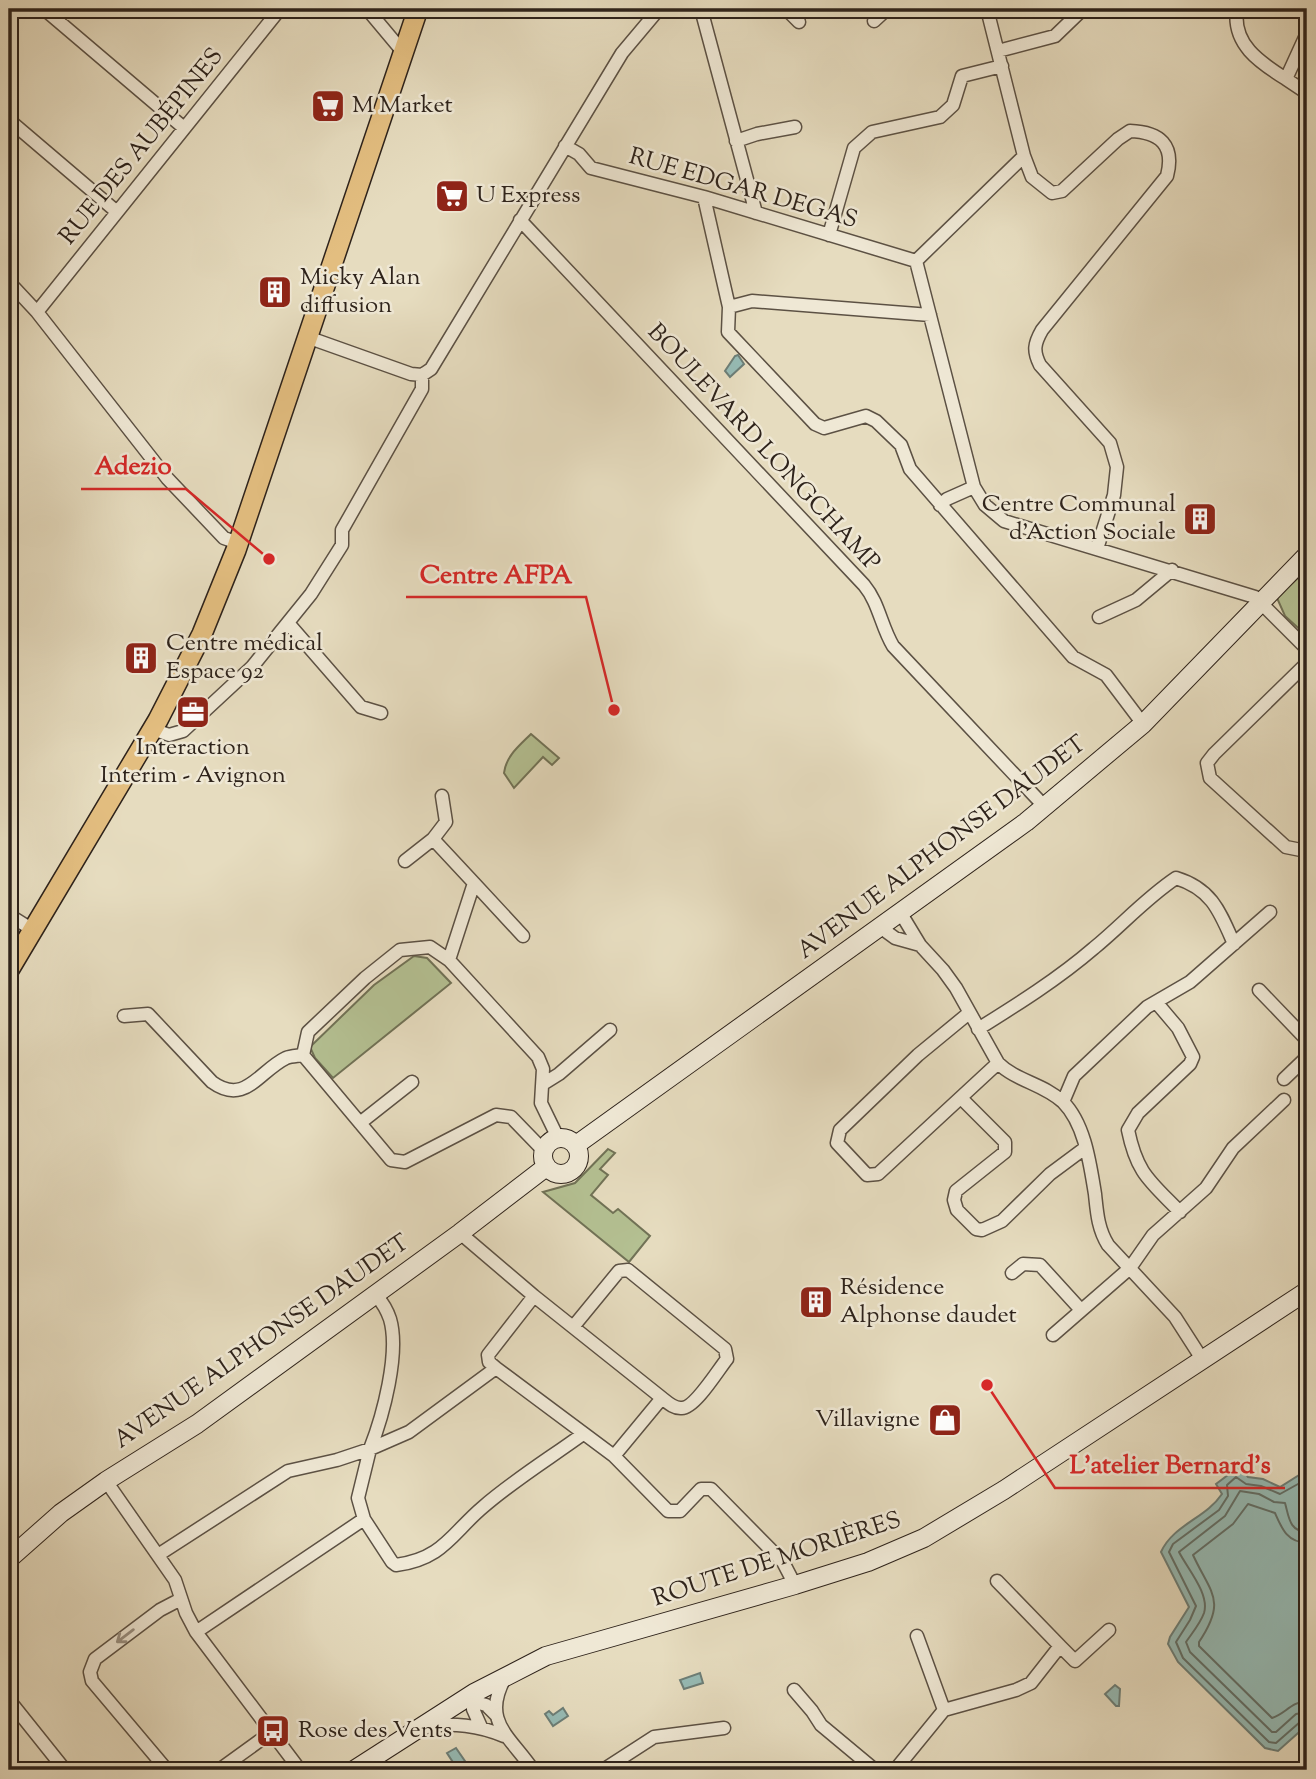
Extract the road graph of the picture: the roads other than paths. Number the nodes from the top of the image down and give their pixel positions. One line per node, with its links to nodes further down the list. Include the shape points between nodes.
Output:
1 (44, 9): 13 (street)
2 (66, 9): 13 (street)
3 (280, 9): 24 (street, RUE DES AUBÉPINES)
4 (367, 9): 18 (street)
5 (418, 9): 18 (main road)
6 (659, 9): 26 (street, via 622,53)
7 (701, 9): 25 (street)
8 (786, 9): 14 (street)
9 (887, 9): 15 (street)
10 (987, 9): 17 (street)
11 (1083, 9): 17 (street, via 1055,36)
12 (1237, 9): 20 (street, via 1242,41 1258,61)
13 (57, 20): 24 (street)
14 (799, 22)
15 (874, 22)
16 (1307, 33): 20 (street)
17 (998, 51): 19 (street)
18 (403, 52): 38 (main road)
19 (1002, 66): 27 (street); 32 (street, via 962,76 953,105 940,117 872,132 854,148)
20 (1286, 79): 21 (street)
21 (1307, 93)
22 (9, 120): 29 (street)
23 (795, 127): 25 (street)
24 (184, 128): 29 (street, RUE DES AUBÉPINES)
25 (736, 141): 30 (street)
26 (565, 146): 28 (street, RUE EDGAR DEGAS, via 592,168); 31 (street)
27 (1024, 156): 33 (street); 43 (street, via 1032,177 1052,193 1062,191 1130,131 1153,135 1166,144 1168,152 1167,176 1041,330 1035,344 1040,365 1110,443 1117,467 1114,495)
28 (704, 197): 30 (street, RUE EDGAR DEGAS); 35 (street)
29 (117, 212): 36 (street, RUE DES AUBÉPINES)
30 (756, 213): 32 (street, RUE EDGAR DEGAS)
31 (520, 220): 39 (street, via 443,351); 55 (street, BOULEVARD LONGCHAMP, via 864,585 877,604 893,646)
32 (829, 234): 33 (street, RUE EDGAR DEGAS)
33 (916, 261): 37 (street)
34 (9, 282): 36 (street)
35 (729, 307): 37 (street, via 752,301); 41 (street, via 728,332 814,424 824,428 866,416 876,421 901,445 909,469)
36 (37, 312): 42 (street, via 167,478 224,538)
37 (930, 315): 40 (street)
38 (307, 337): 39 (street); 42 (main road)
39 (422, 375): 48 (street, via 417,400 342,530 342,545)
40 (974, 487): 41 (street); 43 (street, via 985,505 1004,521)
41 (940, 505): 52 (street, via 1073,657 1106,675)
42 (238, 543): 53 (main road, via 202,634)
43 (1097, 549): 45 (street)
44 (1307, 555): 46 (street, AVENUE ALPHONSE DAUDET)
45 (1172, 570): 46 (street, via 1255,597); 47 (street, via 1136,600)
46 (1261, 604): 49 (street); 52 (street, AVENUE ALPHONSE DAUDET)
47 (1099, 617)
48 (288, 623): 51 (street, via 361,707); 53 (street, via 252,667 183,731 169,735)
49 (1307, 649)
50 (1307, 663): 57 (street, via 1208,763 1210,778 1286,847 1301,850)
51 (381, 713)
52 (1143, 724): 55 (street, AVENUE ALPHONSE DAUDET)
53 (153, 729): 64 (main road)
54 (442, 796): 56 (street, via 446,822)
55 (1045, 807): 60 (street, AVENUE ALPHONSE DAUDET)
56 (433, 838): 58 (street); 59 (street)
57 (1307, 845)
58 (405, 862)
59 (474, 883): 65 (street); 68 (street)
60 (900, 912): 63 (street, AVENUE ALPHONSE DAUDET); 67 (street)
61 (1270, 912): 66 (street)
62 (9, 915): 64 (street)
63 (880, 927): 67 (street); 88 (street, AVENUE ALPHONSE DAUDET)
64 (33, 930): 69 (main road)
65 (523, 936)
66 (1234, 944): 71 (street, via 1190,982); 74 (street, via 1210,897 1176,878 1055,980)
67 (919, 945): 72 (street, via 943,970)
68 (449, 960): 77 (street, via 430,947 400,950 308,1032); 82 (street, via 538,1057)
69 (9, 970)
70 (1259, 990): 76 (street)
71 (1156, 1002): 85 (street, via 1074,1076); 91 (street, via 1178,1028 1193,1057 1138,1113 1128,1130 1142,1173)
72 (968, 1013): 74 (street); 83 (street, via 840,1130 837,1143 867,1175 878,1174)
73 (124, 1016): 77 (street, via 148,1014 221,1089 247,1086 287,1058)
74 (978, 1029): 79 (street)
75 (610, 1030): 82 (street)
76 (1307, 1040)
77 (303, 1055): 86 (street)
78 (1307, 1057): 80 (street)
79 (998, 1063): 83 (street); 85 (street)
80 (1284, 1079)
81 (412, 1082): 86 (street)
82 (543, 1084): 87 (street, via 541,1103)
83 (961, 1098): 89 (street, via 1005,1142 1005,1153 956,1191 957,1210 976,1229 1002,1221 1050,1174)
84 (1284, 1100): 91 (street, via 1233,1149 1206,1188)
85 (1063, 1102): 89 (street)
86 (360, 1123): 90 (street, via 385,1155 405,1162 496,1115 510,1117)
87 (558, 1138): 88 (street); 90 (street, via 552,1140)
88 (576, 1145): 90 (street, via 579,1159 572,1171 558,1175)
89 (1085, 1148): 93 (street, via 1100,1233)
90 (545, 1159): 92 (street, AVENUE ALPHONSE DAUDET)
91 (1180, 1212): 93 (street, via 1153,1235)
92 (460, 1233): 96 (street, AVENUE ALPHONSE DAUDET); 97 (street)
93 (1130, 1268): 98 (street); 101 (street, via 1175,1317)
94 (1012, 1273): 98 (street, via 1023,1264 1040,1265)
95 (1307, 1291): 101 (street, ROUTE DE MORIÈRES)
96 (376, 1295): 105 (street, via 389,1315 393,1352 382,1417); 107 (street, AVENUE ALPHONSE DAUDET, via 197,1424)
97 (534, 1296): 99 (street); 102 (street, via 488,1355)
98 (1081, 1310): 100 (street)
99 (573, 1328): 103 (street); 103 (street, via 619,1271 628,1270 725,1349 727,1359 693,1403 676,1408)
100 (1053, 1335)
101 (1202, 1359): 112 (street, ROUTE DE MORIÈRES, via 924,1538 868,1562)
102 (496, 1368): 104 (street); 105 (street, via 409,1432)
103 (662, 1398): 106 (street)
104 (583, 1434): 106 (street); 108 (street, via 482,1507 445,1546 410,1563 391,1562)
105 (370, 1449): 108 (street, via 358,1498); 109 (street, via 288,1471)
106 (614, 1456): 112 (street, via 668,1511 680,1511 701,1489 711,1489 783,1562)
107 (106, 1481): 109 (street); 110 (street, AVENUE ALPHONSE DAUDET)
108 (364, 1519): 115 (street)
109 (158, 1555): 113 (street)
110 (9, 1559)
111 (997, 1581): 117 (street)
112 (794, 1585): 118 (street, ROUTE DE MORIÈRES, via 546,1656)
113 (181, 1599): 115 (street); 130 (street, one-way to 130, via 95,1659 90,1672 92,1681)
114 (1109, 1630): 117 (street, via 1075,1661)
115 (196, 1632): 127 (street)
116 (917, 1636): 122 (street)
117 (1060, 1646): 122 (street, via 1031,1683)
118 (507, 1675): 120 (street, ROUTE DE MORIÈRES); 123 (street, via 496,1701)
119 (794, 1690): 136 (street, via 821,1725)
120 (471, 1697): 123 (street); 124 (street, ROUTE DE MORIÈRES); 125 (street)
121 (9, 1700): 129 (street)
122 (944, 1710): 137 (street)
123 (497, 1716): 128 (street)
124 (422, 1726): 125 (street, ROUTE DE MORIÈRES, via 460,1723); 133 (street, ROUTE DE MORIÈRES)
125 (481, 1727): 128 (street, ROUTE DE MORIÈRES)
126 (724, 1728): 135 (street, via 654,1737)
127 (273, 1731): 131 (street); 132 (street)
128 (505, 1736): 134 (street)
129 (65, 1770)
130 (167, 1770)
131 (219, 1770)
132 (300, 1770)
133 (354, 1770)
134 (533, 1770)
135 (603, 1770)
136 (875, 1770)
137 (895, 1770)

